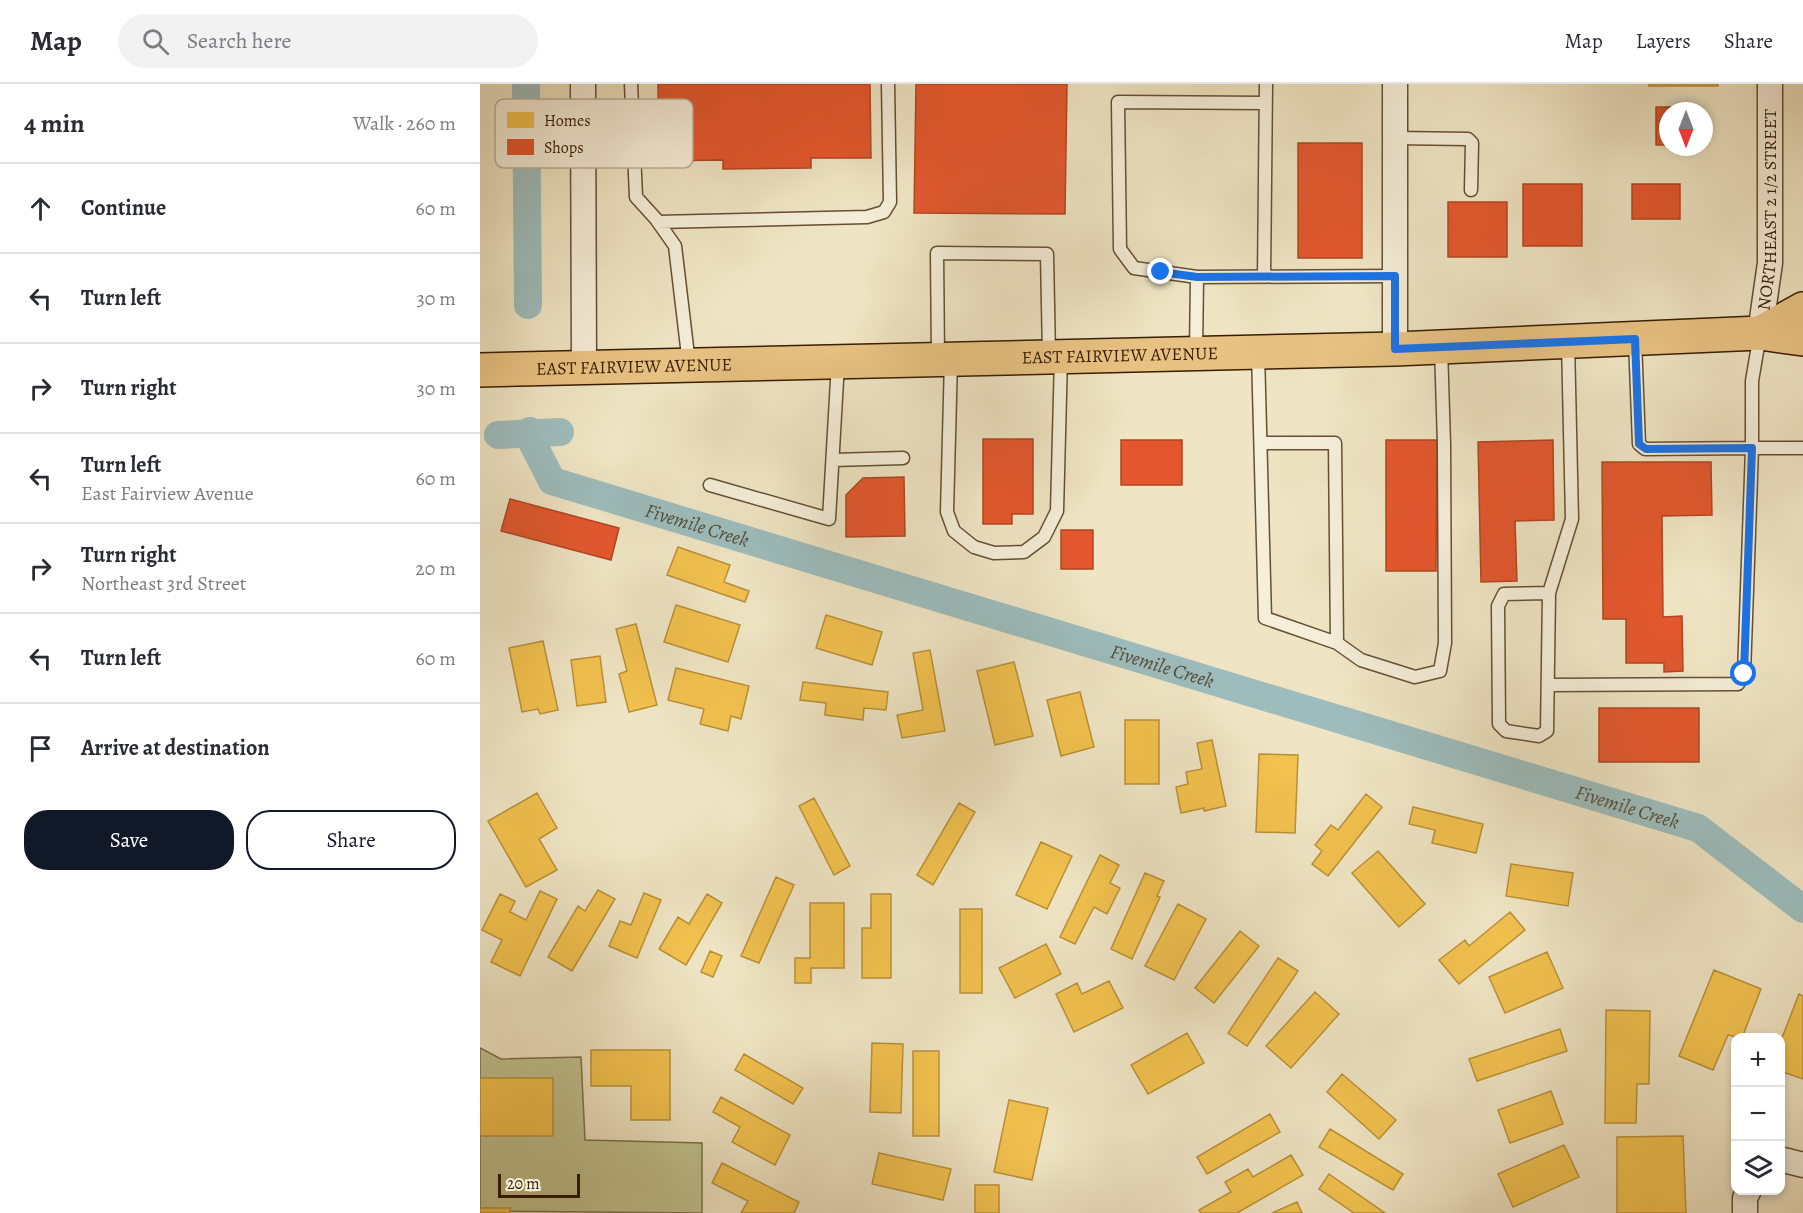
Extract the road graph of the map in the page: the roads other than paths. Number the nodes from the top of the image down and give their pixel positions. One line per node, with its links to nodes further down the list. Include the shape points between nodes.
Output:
1 (583, 84): 7 (street)
2 (631, 84): 8 (lane)
3 (888, 84): 14 (lane, via 890,202 884,212 867,217)
4 (1266, 84): 9 (lane)
5 (1395, 84): 10 (street)
6 (1770, 84): 19 (street, NORTHEAST 2 1/2 STREET, via 1770,263)
7 (583, 99)
8 (632, 99)
9 (1266, 103): 15 (lane); 17 (lane, via 1118,102 1120,249 1134,268)
10 (1395, 138): 13 (lane, via 1468,139 1472,143); 16 (street)
11 (583, 168): 31 (street)
12 (635, 168): 14 (lane, via 636,197)
13 (1471, 190)
14 (658, 222): 30 (lane, via 675,246)
15 (1264, 276): 16 (lane); 17 (lane)
16 (1395, 276): 24 (street)
17 (1197, 277): 26 (lane)
18 (1803, 309): 19 (main road, EAST FAIRVIEW AVENUE)
19 (1760, 333): 20 (main road, EAST FAIRVIEW AVENUE); 21 (main road, EAST FAIRVIEW AVENUE); 34 (lane, via 1752,381)
20 (1635, 339): 22 (main road, EAST FAIRVIEW AVENUE); 34 (lane, via 1639,444 1646,449)
21 (1803, 339)
22 (1568, 341): 23 (main road, EAST FAIRVIEW AVENUE); 39 (lane, via 1572,519)
23 (1441, 347): 24 (main road, EAST FAIRVIEW AVENUE); 40 (lane, via 1445,644 1440,671 1415,677 1361,660)
24 (1395, 349): 25 (main road, EAST FAIRVIEW AVENUE)
25 (1258, 352): 26 (main road, EAST FAIRVIEW AVENUE); 33 (lane)
26 (1196, 354): 27 (main road, EAST FAIRVIEW AVENUE)
27 (1055, 357): 28 (main road, EAST FAIRVIEW AVENUE); 28 (lane, via 1047,254 938,253); 28 (lane, via 1057,511 1044,537 1024,552 994,553 974,547 954,531 947,512)
28 (945, 359): 29 (main road, EAST FAIRVIEW AVENUE)
29 (838, 362): 30 (main road, EAST FAIRVIEW AVENUE); 37 (lane)
30 (689, 365): 31 (main road, EAST FAIRVIEW AVENUE)
31 (584, 368): 32 (main road, EAST FAIRVIEW AVENUE)
32 (480, 370)
33 (1261, 443): 40 (lane, via 1265,618); 40 (lane, via 1335,443)
34 (1752, 448): 35 (lane); 41 (lane, via 1744,674 1738,684)
35 (1803, 448)
36 (903, 458): 37 (lane)
37 (833, 460): 38 (lane, via 829,519)
38 (710, 485)
39 (1549, 593): 41 (lane); 41 (lane, via 1504,594 1498,606 1499,724 1506,731 1539,736 1547,730)
40 (1337, 643)
41 (1548, 685)
42 (1785, 1160): 43 (street)
43 (1803, 1165)
44 (1747, 1195): 45 (street)
45 (1745, 1213)

